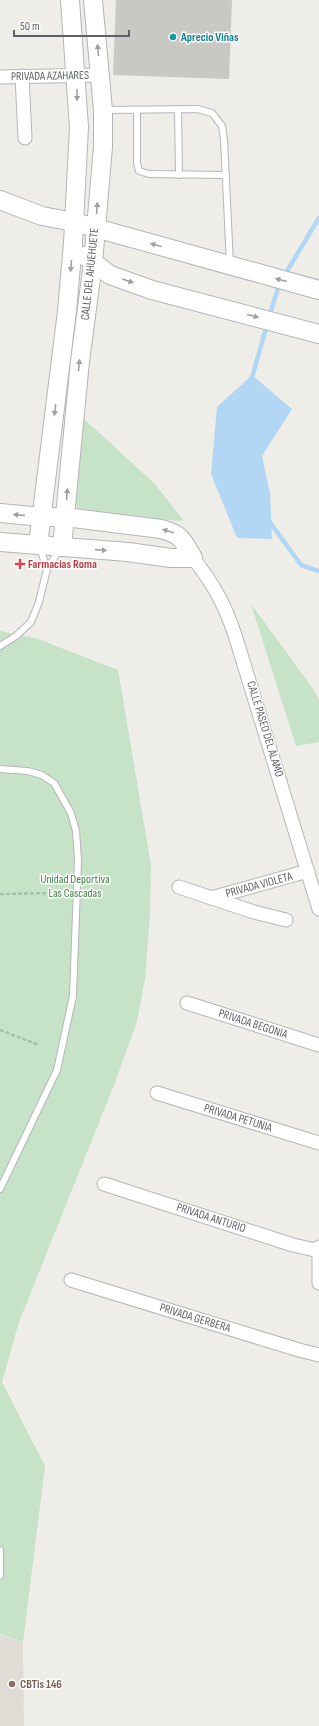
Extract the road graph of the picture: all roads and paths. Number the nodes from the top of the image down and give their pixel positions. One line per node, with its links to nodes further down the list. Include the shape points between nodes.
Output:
1 (70, 0): 3 (street, CALLE DEL AHUEHUETE)
2 (93, 0): 4 (street, CALLE DEL AHUEHUETE, one-way to 2)
3 (76, 74): 4 (street, PRIVADA AZAHARES); 5 (street, PRIVADA AZAHARES); 15 (street, CALLE DEL AHUEHUETE, one-way to 15, via 79,127)
4 (100, 74): 7 (street, CALLE DEL AHUEHUETE)
5 (22, 76): 6 (street, PRIVADA AZAHARES); 10 (street)
6 (0, 77)
7 (103, 110): 8 (lane); 16 (street, CALLE DEL AHUEHUETE, one-way to 7, via 103,147)
8 (137, 110): 9 (lane); 11 (lane, via 137,163 140,171 149,174)
9 (178, 110): 11 (lane); 12 (lane, via 198,109 212,113 222,126)
10 (25, 138)
11 (179, 175): 12 (lane)
12 (226, 175): 19 (lane)
13 (0, 200): 14 (street)
14 (42, 216): 15 (street); 17 (street)
15 (74, 222): 16 (street); 17 (street, CALLE DEL AHUEHUETE)
16 (95, 229): 18 (street, CALLE DEL AHUEHUETE); 19 (street, one-way to 16)
17 (73, 243): 18 (street); 23 (street, CALLE DEL AHUEHUETE, one-way to 23)
18 (93, 263): 21 (street, one-way to 21, via 110,275 152,290); 24 (street, CALLE DEL AHUEHUETE, one-way to 18, via 80,361)
19 (230, 266): 20 (street, one-way to 19)
20 (319, 290)
21 (319, 334)
22 (0, 513): 23 (street, CALLE PASEO DEL ÁLAMO, one-way to 22)
23 (42, 517): 24 (street, CALLE PASEO DEL ÁLAMO); 26 (street, CALLE DEL AHUEHUETE)
24 (65, 517): 27 (street, CALLE DEL AHUEHUETE); 28 (street, CALLE PASEO DEL ÁLAMO, one-way to 24, via 175,532)
25 (0, 542): 26 (street)
26 (38, 545): 27 (street); 29 (lane)
27 (62, 547): 28 (street, one-way to 28); 29 (lane)
28 (193, 558): 32 (street, CALLE PASEO DEL ÁLAMO, via 211,581 233,628)
29 (47, 569): 30 (lane, via 31,622)
30 (0, 646)
31 (0, 769): 46 (lane, via 28,771 42,775 54,783 71,813 76,831 78,860 73,996 58,1063 52,1082)
32 (308, 871): 36 (street, PRIVADA VIOLETA); 37 (street, CALLE PASEO DEL ÁLAMO)
33 (179, 887): 36 (street, PRIVADA VIOLETA)
34 (54, 893): 35 (path)
35 (0, 894)
36 (211, 898): 38 (street, PRIVADA VIOLETA)
37 (319, 909)
38 (286, 920)
39 (187, 1003): 42 (street, PRIVADA BEGONIA)
40 (0, 1030): 41 (path)
41 (39, 1045)
42 (319, 1045)
43 (157, 1093): 44 (street, PRIVADA PETUNIA)
44 (319, 1143)
45 (104, 1184): 47 (street, PRIVADA ANTURIO, via 285,1242)
46 (0, 1189)
47 (319, 1250): 49 (street)
48 (71, 1280): 50 (street, PRIVADA GERBERA, via 298,1350)
49 (319, 1283)
50 (319, 1354)
51 (0, 1550): 52 (lane)
52 (0, 1576)

